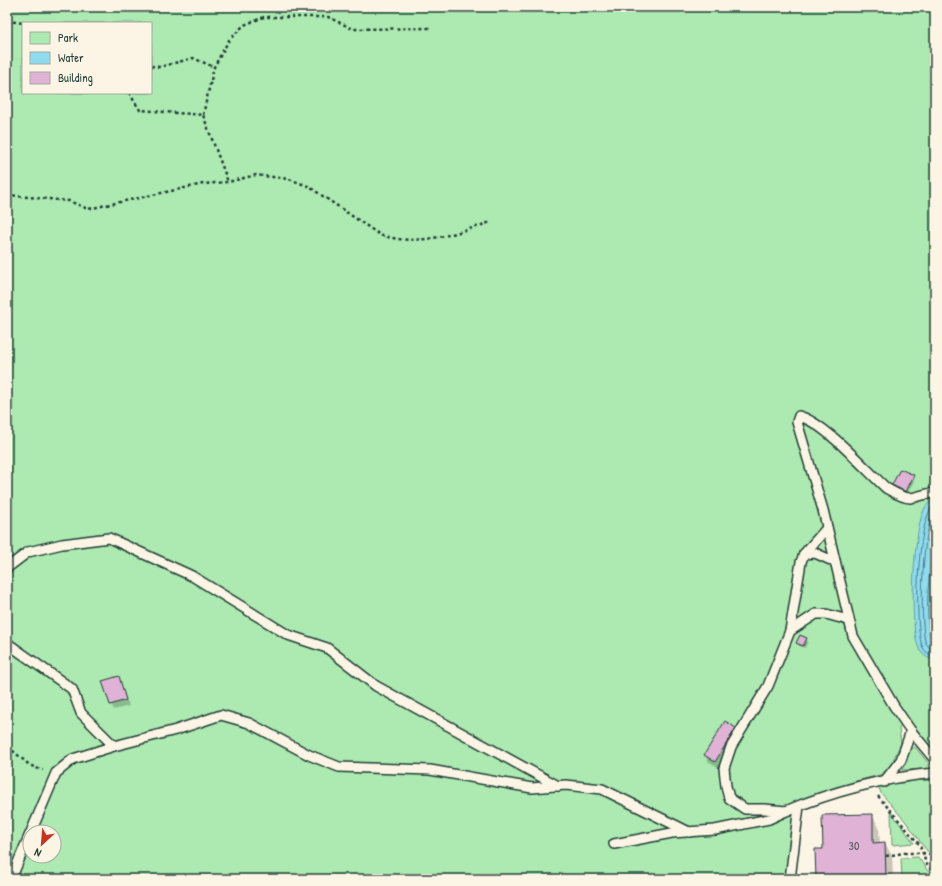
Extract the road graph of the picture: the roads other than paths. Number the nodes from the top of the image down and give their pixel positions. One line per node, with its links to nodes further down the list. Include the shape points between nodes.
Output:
1 (935, 493): 2 (lane, via 924,493 909,498 896,494 886,488 825,430 807,418 799,416 797,422)
2 (827, 528): 3 (lane); 4 (lane)
3 (804, 554): 4 (lane, via 815,553); 7 (lane)
4 (835, 562): 6 (lane)
5 (7, 568): 14 (lane, via 28,552 62,544 109,538 192,576 288,635 327,648 376,686)
6 (848, 620): 7 (lane, via 816,614); 9 (lane, via 853,636)
7 (790, 631): 16 (lane, via 768,686 730,747 724,768 729,798 745,809)
8 (7, 643): 10 (lane, via 72,689 81,713)
9 (911, 731): 11 (lane); 13 (lane, via 902,760)
10 (114, 746): 14 (lane, via 221,715 249,723 309,755 339,767 430,770 532,788); 17 (lane, via 73,759 56,773)
11 (935, 760)
12 (935, 773): 13 (lane, via 910,775)
13 (884, 782): 15 (lane, via 864,785)
14 (558, 786): 18 (lane, via 602,789)
15 (799, 806): 16 (lane); 22 (lane)
16 (786, 811): 18 (lane, via 769,819 715,830)
17 (34, 824)
18 (689, 832): 19 (lane)
19 (614, 844)
20 (22, 852): 21 (lane)
21 (11, 879)
22 (790, 879)

